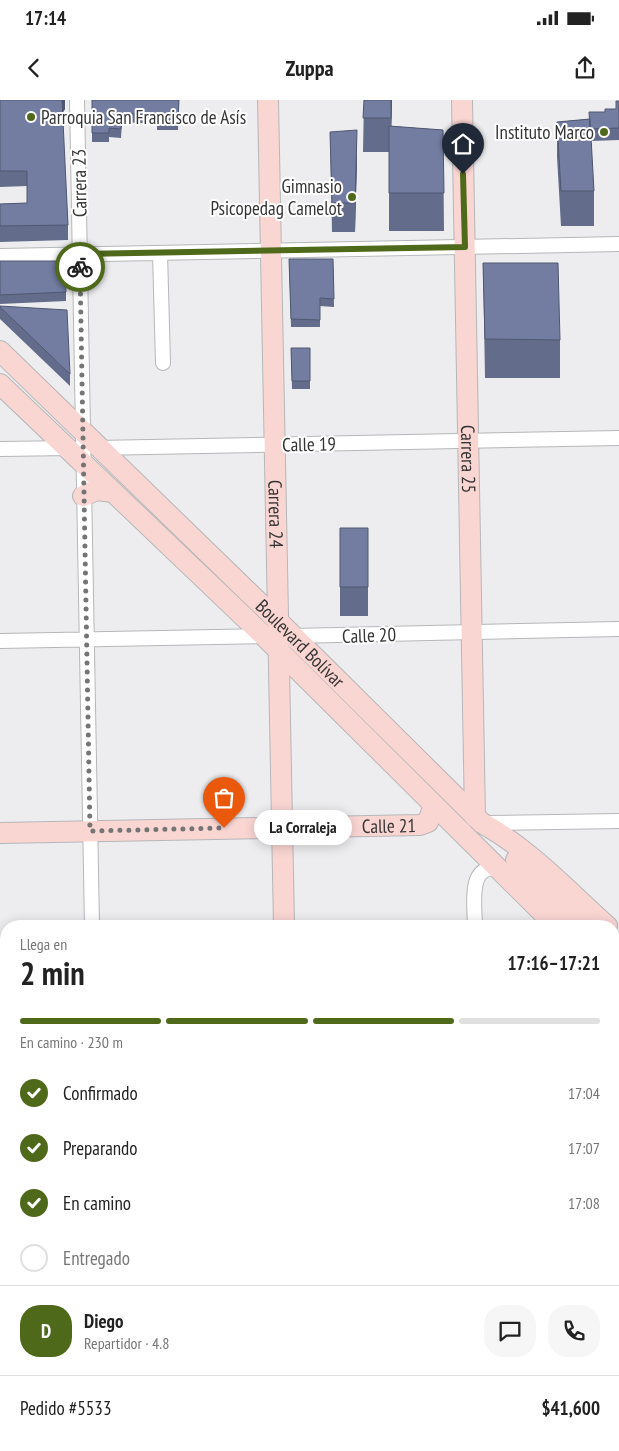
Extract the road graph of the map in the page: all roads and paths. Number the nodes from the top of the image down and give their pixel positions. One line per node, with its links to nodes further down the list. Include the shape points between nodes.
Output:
1 (77, 100): 8 (street, Carrera 23)
2 (268, 100): 6 (street, Carrera 24)
3 (462, 100): 5 (street, Carrera 25)
4 (619, 244): 5 (street)
5 (465, 247): 6 (street); 14 (street, Carrera 25)
6 (270, 251): 7 (street); 15 (street, Carrera 24)
7 (160, 253): 8 (street); 11 (street)
8 (80, 254): 9 (street); 16 (street, Carrera 23)
9 (0, 256)
10 (0, 351): 16 (street, Boulevard Bolívar)
11 (163, 364)
12 (0, 384): 16 (street, Boulevard Bolívar)
13 (619, 438): 14 (street, Calle 19)
14 (468, 440): 15 (street, Calle 19); 21 (street, Carrera 25)
15 (274, 444): 16 (street, Calle 19); 22 (street, Carrera 24)
16 (84, 448): 17 (street, Calle 19); 18 (street, Boulevard Bolívar); 19 (street, Carrera 23); 22 (street, Boulevard Bolívar)
17 (0, 449)
18 (113, 492): 19 (street, via 97,490); 22 (street, Boulevard Bolívar)
19 (84, 496): 23 (street, Carrera 23)
20 (619, 629): 21 (street, Calle 20)
21 (472, 632): 22 (street, Calle 20); 26 (street, Carrera 25)
22 (278, 636): 23 (street, Calle 20); 25 (street, Boulevard Bolívar); 26 (street, Boulevard Bolívar); 28 (street, Carrera 24)
23 (87, 639): 24 (street, Calle 20); 29 (street, Carrera 23)
24 (0, 641)
25 (434, 805): 28 (street, Calle 21, via 428,822 420,825); 31 (street, Boulevard Bolívar)
26 (479, 820): 27 (street); 36 (street); 37 (street, Boulevard Bolívar, via 504,836)
27 (619, 821)
28 (282, 827): 29 (street, Calle 21); 33 (street, Carrera 24)
29 (90, 831): 30 (street, Calle 21); 32 (street, Carrera 23)
30 (0, 833)
31 (497, 868): 34 (street, via 485,869 478,877 474,889); 35 (street, Boulevard Bolívar)
32 (92, 920)
33 (284, 920)
34 (475, 920)
35 (550, 920)
36 (575, 920)
37 (599, 920)

